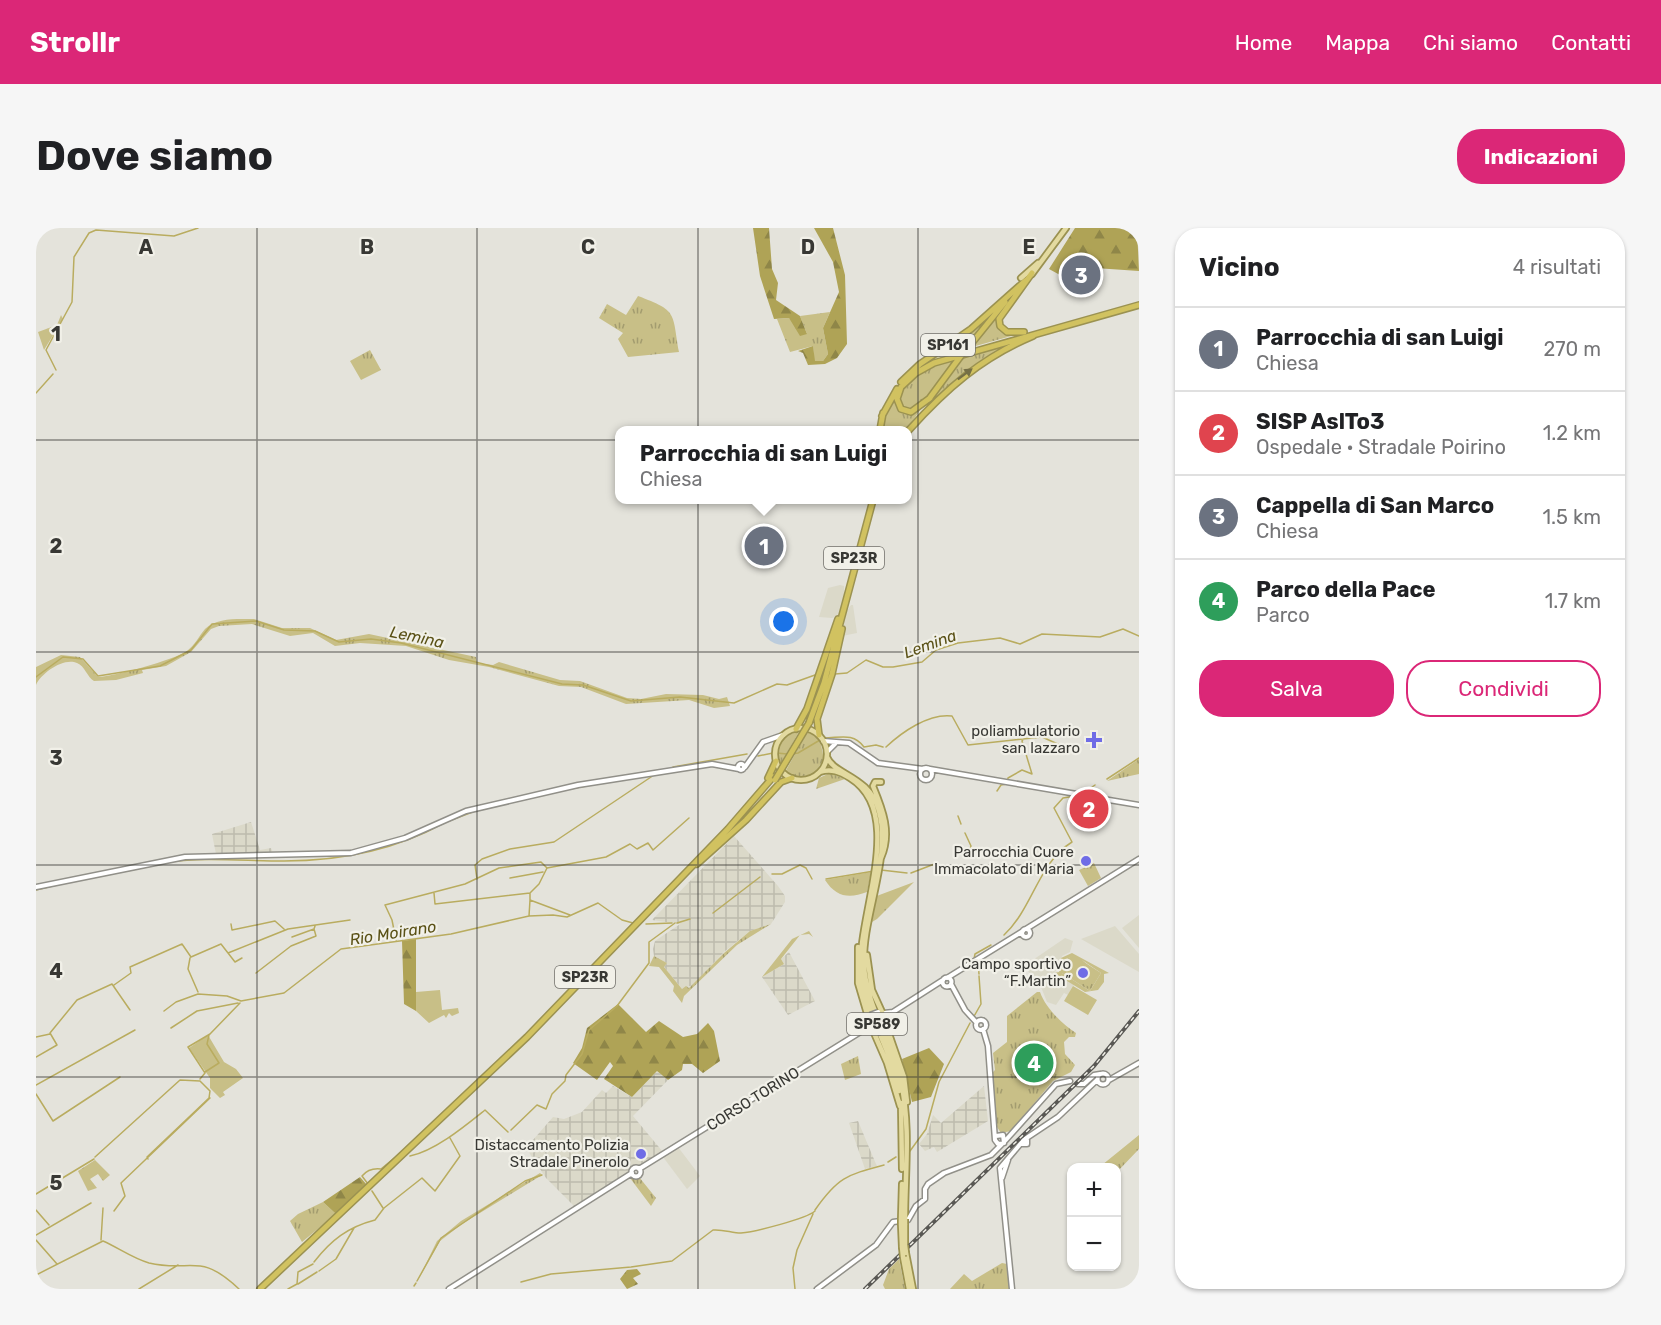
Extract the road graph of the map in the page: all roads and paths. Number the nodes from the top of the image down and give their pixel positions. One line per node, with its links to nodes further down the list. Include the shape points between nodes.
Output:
1 (1066, 228): 2 (main road, SP161)
2 (1049, 253): 3 (main road, SP161); 4 (main road)
3 (1032, 273): 4 (main road, SP161); 6 (highway, SP161, via 1001,313 1000,326 1016,334)
4 (1023, 280): 7 (highway, SP161, bridge); 8 (highway, SP161, via 971,329 910,372 894,390)
5 (1139, 304): 6 (highway)
6 (1060, 326): 7 (highway, via 934,363 903,384 897,401 901,409 911,412); 8 (highway, via 928,364 900,385); 11 (highway, one-way to 6, via 937,398 975,366 1008,347)
7 (930, 398): 10 (highway, SP161)
8 (882, 416): 9 (highway)
9 (881, 426)
10 (911, 426)
11 (912, 426)
12 (870, 504): 14 (highway, SP23R)
13 (870, 504): 15 (highway, SP23R)
14 (843, 610): 16 (highway, SP23R, via 824,683); 19 (highway, via 838,651 817,719)
15 (839, 617): 16 (highway, SP23R); 17 (highway, via 811,699)
16 (808, 722): 35 (highway, SP23R, bridge, via 774,779)
17 (796, 729): 18 (main road); 19 (main road, via 808,729)
18 (783, 735): 20 (main road); 23 (main road)
19 (819, 735): 21 (main road)
20 (770, 740): 23 (main road); 37 (main road, via 763,742 741,766 712,764 634,775 480,807 405,838 351,853 185,857)
21 (824, 741): 22 (main road); 24 (main road)
22 (838, 742): 24 (main road); 28 (main road, via 853,744 872,761)
23 (776, 746): 25 (main road)
24 (827, 755): 29 (main road); 36 (main road, SP589, via 832,765 862,784 875,802 881,828)
25 (776, 761): 31 (main road, via 780,770); 35 (highway, via 765,783)
26 (930, 769): 27 (main road); 28 (main road); 30 (main road)
27 (939, 769): 30 (main road); 33 (main road)
28 (922, 771): 30 (main road, via 921,778 926,780)
29 (820, 772): 31 (main road, via 807,779); 36 (main road, SP589, via 833,770 848,777 871,800 878,829)
30 (933, 774)
31 (792, 778): 35 (highway, via 781,782 746,820)
32 (881, 782): 36 (main road, via 873,786 884,812 886,840)
33 (1139, 806)
34 (1139, 859): 39 (main road, via 957,972)
35 (696, 863): 66 (highway, SP23R, via 471,1093)
36 (876, 870): 38 (main road, SP589); 38 (main road, SP589)
37 (36, 887)
38 (865, 931): 40 (main road, via 870,978); 42 (main road, via 858,947 857,972); 58 (main road, SP589, via 868,989 898,1071)
39 (948, 983): 41 (main road, via 937,984); 44 (main road)
40 (881, 1012): 41 (main road); 42 (main road, bridge); 43 (main road)
41 (893, 1012): 43 (main road)
42 (869, 1016): 45 (main road)
43 (889, 1021): 46 (main road)
44 (976, 1022): 47 (main road, via 977,1029); 47 (main road, via 985,1021)
45 (867, 1024): 48 (main road); 49 (main road)
46 (886, 1029): 49 (main road, bridge); 58 (main road, via 904,1077)
47 (982, 1029): 60 (main road, via 988,1046)
48 (862, 1031): 49 (main road); 64 (main road, CORSO TORINO)
49 (874, 1032): 58 (main road)
50 (1139, 1063): 51 (main road)
51 (1120, 1072): 52 (main road); 53 (main road)
52 (1100, 1077): 53 (main road); 55 (main road); 56 (main road); 57 (main road)
53 (1108, 1080): 56 (main road)
54 (1070, 1081): 59 (main road, via 1056,1084)
55 (1078, 1084)
56 (1101, 1085): 57 (main road)
57 (1090, 1089): 70 (main road, via 1051,1123 1030,1135 1006,1163 1002,1188)
58 (904, 1114): 69 (main road, SP589, bridge, via 903,1221)
59 (1018, 1126): 60 (main road); 62 (main road)
60 (999, 1135): 61 (main road); 62 (main road)
61 (995, 1142): 62 (main road); 63 (main road)
62 (1004, 1143): 63 (main road)
63 (991, 1155): 68 (main road, via 944,1173 928,1184 925,1198 908,1220 893,1222 876,1245)
64 (641, 1169): 65 (main road, via 638,1176); 65 (main road, via 633,1168)
65 (632, 1174): 67 (main road)
66 (262, 1289)
67 (449, 1289)
68 (817, 1289)
69 (911, 1289)
70 (1012, 1289)

